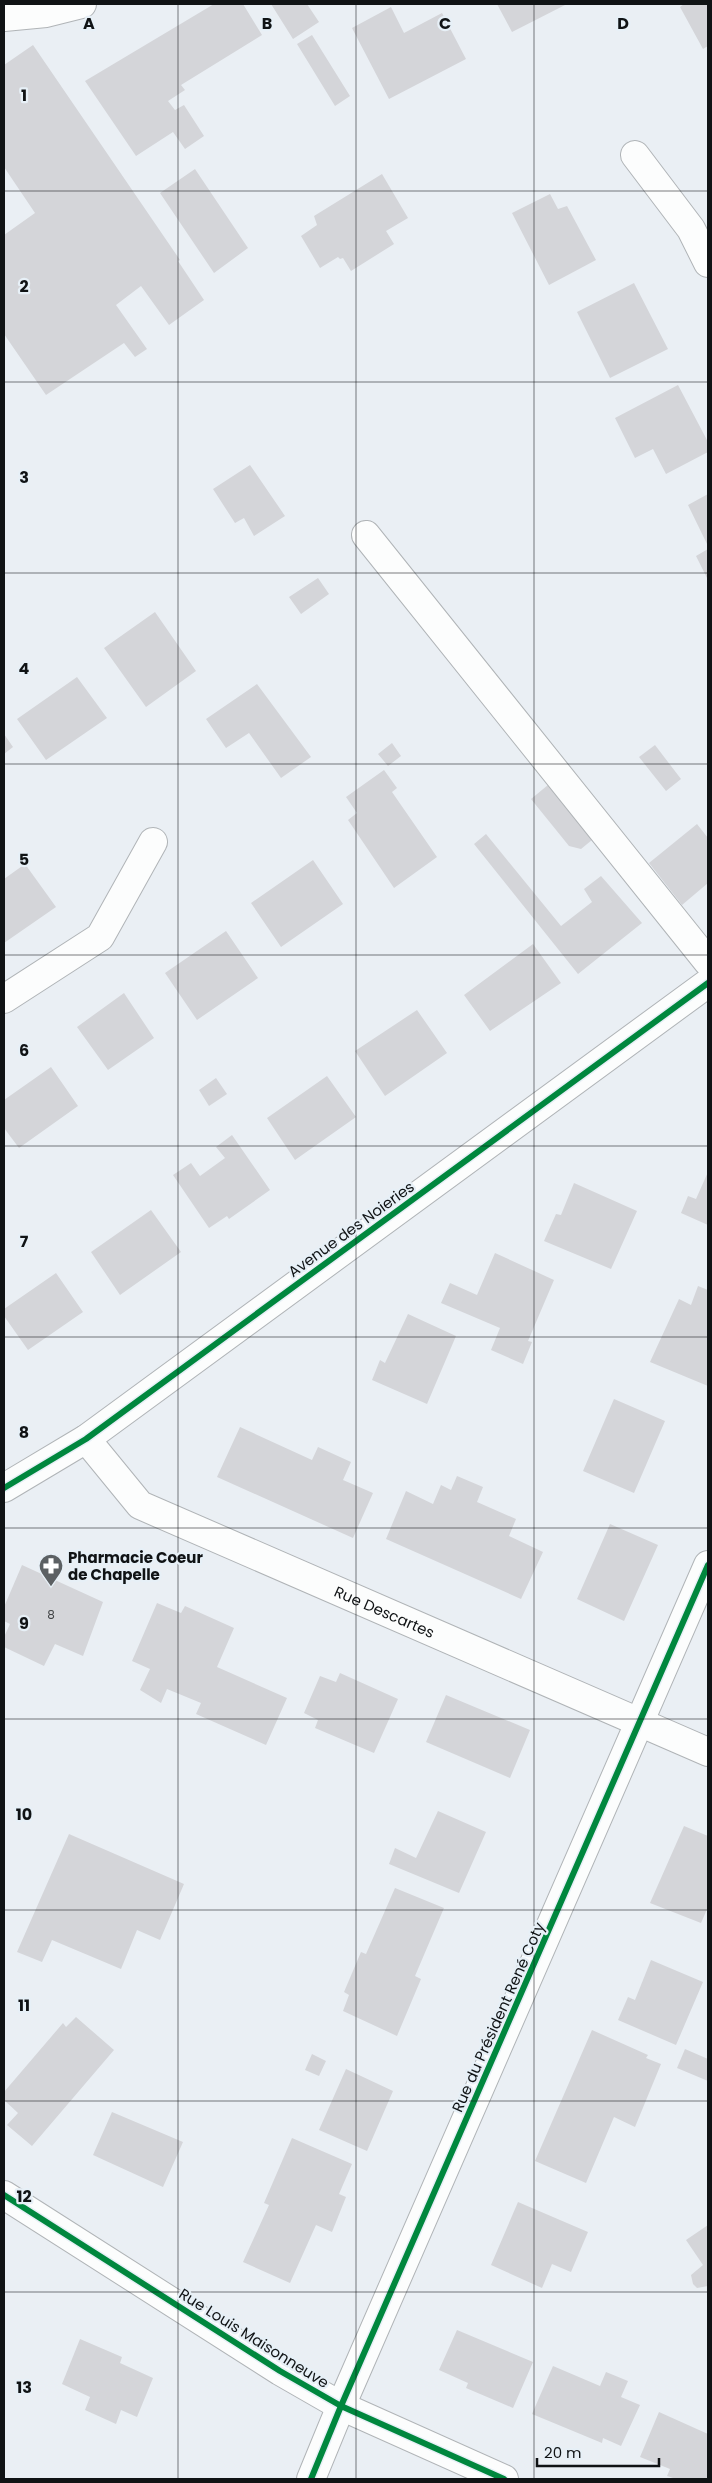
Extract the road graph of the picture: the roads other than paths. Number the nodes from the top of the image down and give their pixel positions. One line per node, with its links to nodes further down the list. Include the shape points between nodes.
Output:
1 (82, 4): 2 (street, via 46,13)
2 (4, 17)
3 (635, 155): 4 (street, via 691,229)
4 (708, 263)
5 (366, 534): 7 (street)
6 (153, 842): 9 (street, via 100,937)
7 (708, 962)
8 (708, 983): 10 (street, Avenue des Noieries)
9 (4, 999)
10 (86, 1439): 11 (street, Avenue des Noieries); 13 (street, Rue Descartes, via 140,1505)
11 (4, 1488)
12 (708, 1565): 13 (street, Rue du Président René Coty)
13 (641, 1722): 14 (street, Rue Descartes); 16 (street, Rue du Président René Coty)
14 (708, 1752)
15 (4, 2195): 16 (street, Rue Louis Maisonneuve, via 280,2371)
16 (341, 2406): 17 (street, Rue du Président René Coty); 18 (street, Rue Louis Maisonneuve)
17 (311, 2479)
18 (504, 2479)

